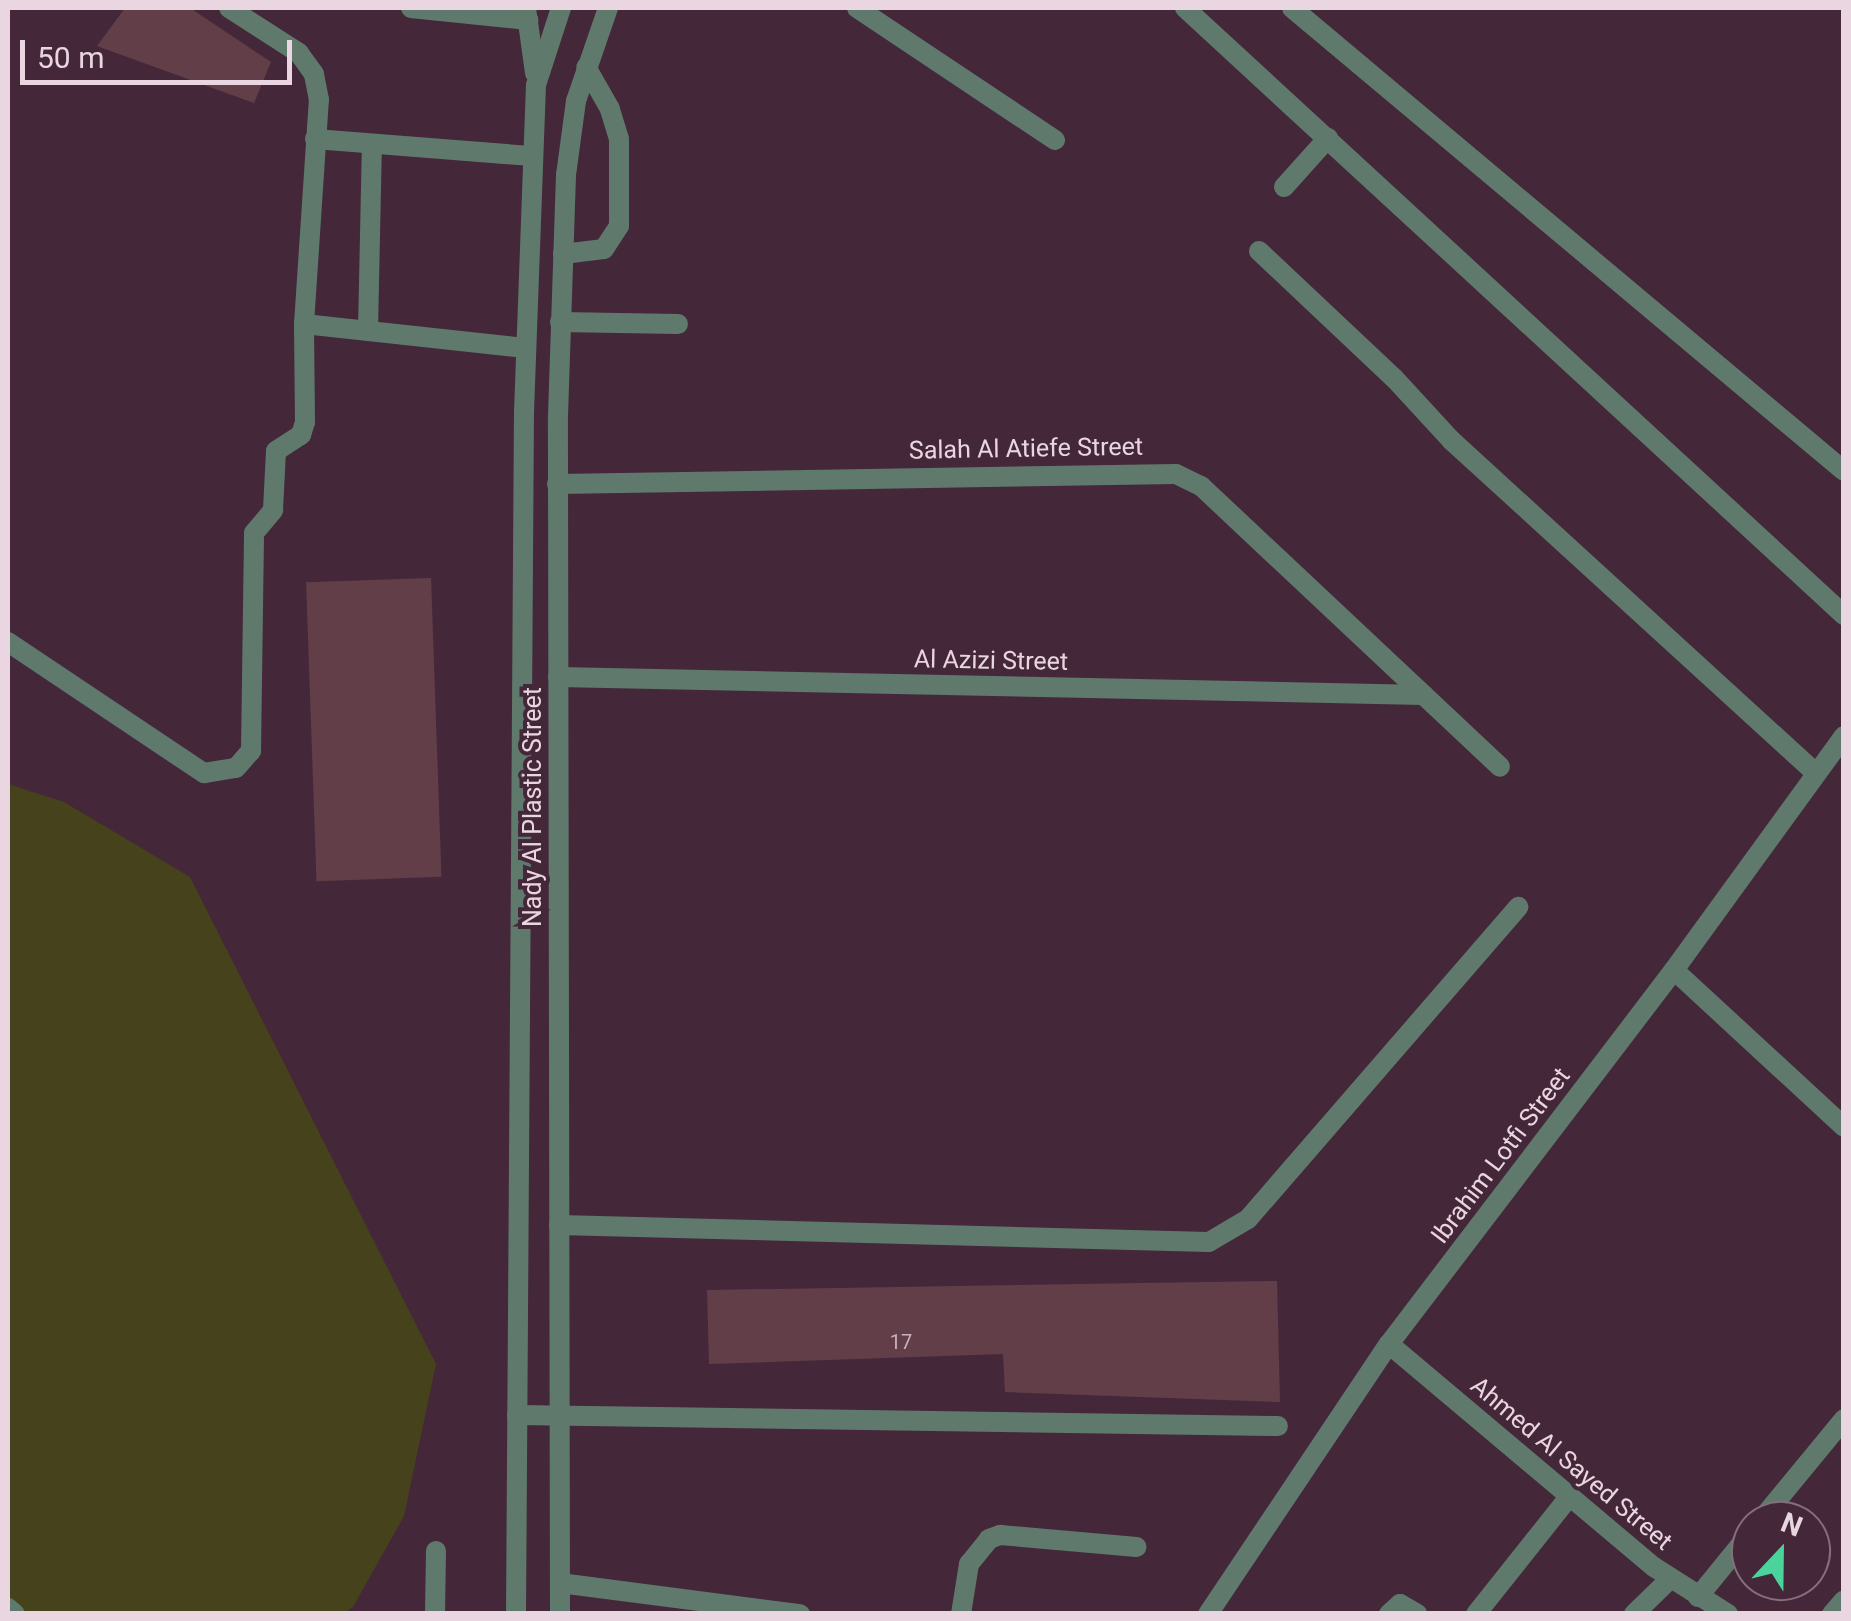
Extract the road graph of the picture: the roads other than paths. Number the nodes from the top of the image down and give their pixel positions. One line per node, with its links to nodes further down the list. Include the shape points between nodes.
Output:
1 (229, 8): 12 (street, via 308,63 318,100)
2 (412, 8): 8 (street)
3 (561, 8): 10 (street, Nady Al Plastic Street)
4 (608, 8): 9 (street, Nady Al Plastic Street)
5 (857, 8): 13 (street)
6 (1185, 8): 11 (street)
7 (1292, 8): 24 (street)
8 (527, 14): 10 (street)
9 (586, 67): 18 (street, Nady Al Plastic Street, via 566,175); 18 (street, via 620,139 619,226 604,249)
10 (536, 85): 15 (street, Nady Al Plastic Street)
11 (1328, 138): 16 (street); 26 (street)
12 (314, 140): 14 (street); 20 (street)
13 (1055, 140)
14 (372, 144): 15 (street); 22 (street)
15 (532, 156): 23 (street, Nady Al Plastic Street)
16 (1284, 186)
17 (1259, 251): 32 (street, via 1451,440)
18 (563, 254): 19 (street, Nady Al Plastic Street)
19 (560, 322): 21 (street); 25 (street, Nady Al Plastic Street)
20 (304, 324): 22 (street); 27 (street, via 304,429 276,451 273,510 254,533 254,740 245,760 226,772 204,773)
21 (678, 324)
22 (368, 331): 23 (street)
23 (526, 348): 39 (street, Nady Al Plastic Street)
24 (1844, 471)
25 (558, 484): 28 (street, Nady Al Plastic Street); 29 (street, Salah Al Atiefe Street, via 1176,474 1200,486)
26 (1844, 615)
27 (8, 642)
28 (558, 677): 29 (street, Al Azizi Street); 36 (street, Nady Al Plastic Street)
29 (1424, 695): 31 (street, Salah Al Atiefe Street)
30 (1844, 736): 32 (street, Ibrahim Lotfi Street)
31 (1500, 767)
32 (1816, 774): 34 (street, Ibrahim Lotfi Street)
33 (1518, 907): 36 (street, via 1248,1219 1209,1242)
34 (1674, 970): 35 (street); 37 (street, Ibrahim Lotfi Street)
35 (1844, 1127)
36 (560, 1225): 38 (street, Nady Al Plastic Street)
37 (1389, 1344): 42 (street, Ahmed Al Sayed Street); 58 (street, Ibrahim Lotfi Street)
38 (560, 1414): 39 (street); 41 (street); 48 (street, Nady Al Plastic Street)
39 (517, 1415): 54 (street, Nady Al Plastic Street)
40 (1844, 1419): 43 (street)
41 (1278, 1426)
42 (1570, 1496): 47 (street, Ahmed Al Sayed Street); 61 (street)
43 (1776, 1501)
44 (1136, 1547): 57 (street, via 989,1539 969,1564)
45 (436, 1551): 53 (street)
46 (1731, 1557): 49 (street)
47 (1670, 1579): 49 (street, Ahmed Al Sayed Street); 62 (street)
48 (560, 1584): 55 (street, Nady Al Plastic Street); 56 (street)
49 (1698, 1597): 63 (street, Ahmed Al Sayed Street)
50 (1844, 1600): 64 (street)
51 (8, 1608): 52 (street)
52 (15, 1614)
53 (435, 1614)
54 (516, 1614)
55 (560, 1614)
56 (800, 1614)
57 (961, 1614)
58 (1208, 1614)
59 (1389, 1614): 60 (street, via 1400,1604)
60 (1417, 1614)
61 (1476, 1614)
62 (1634, 1614)
63 (1728, 1614)
64 (1832, 1614)

